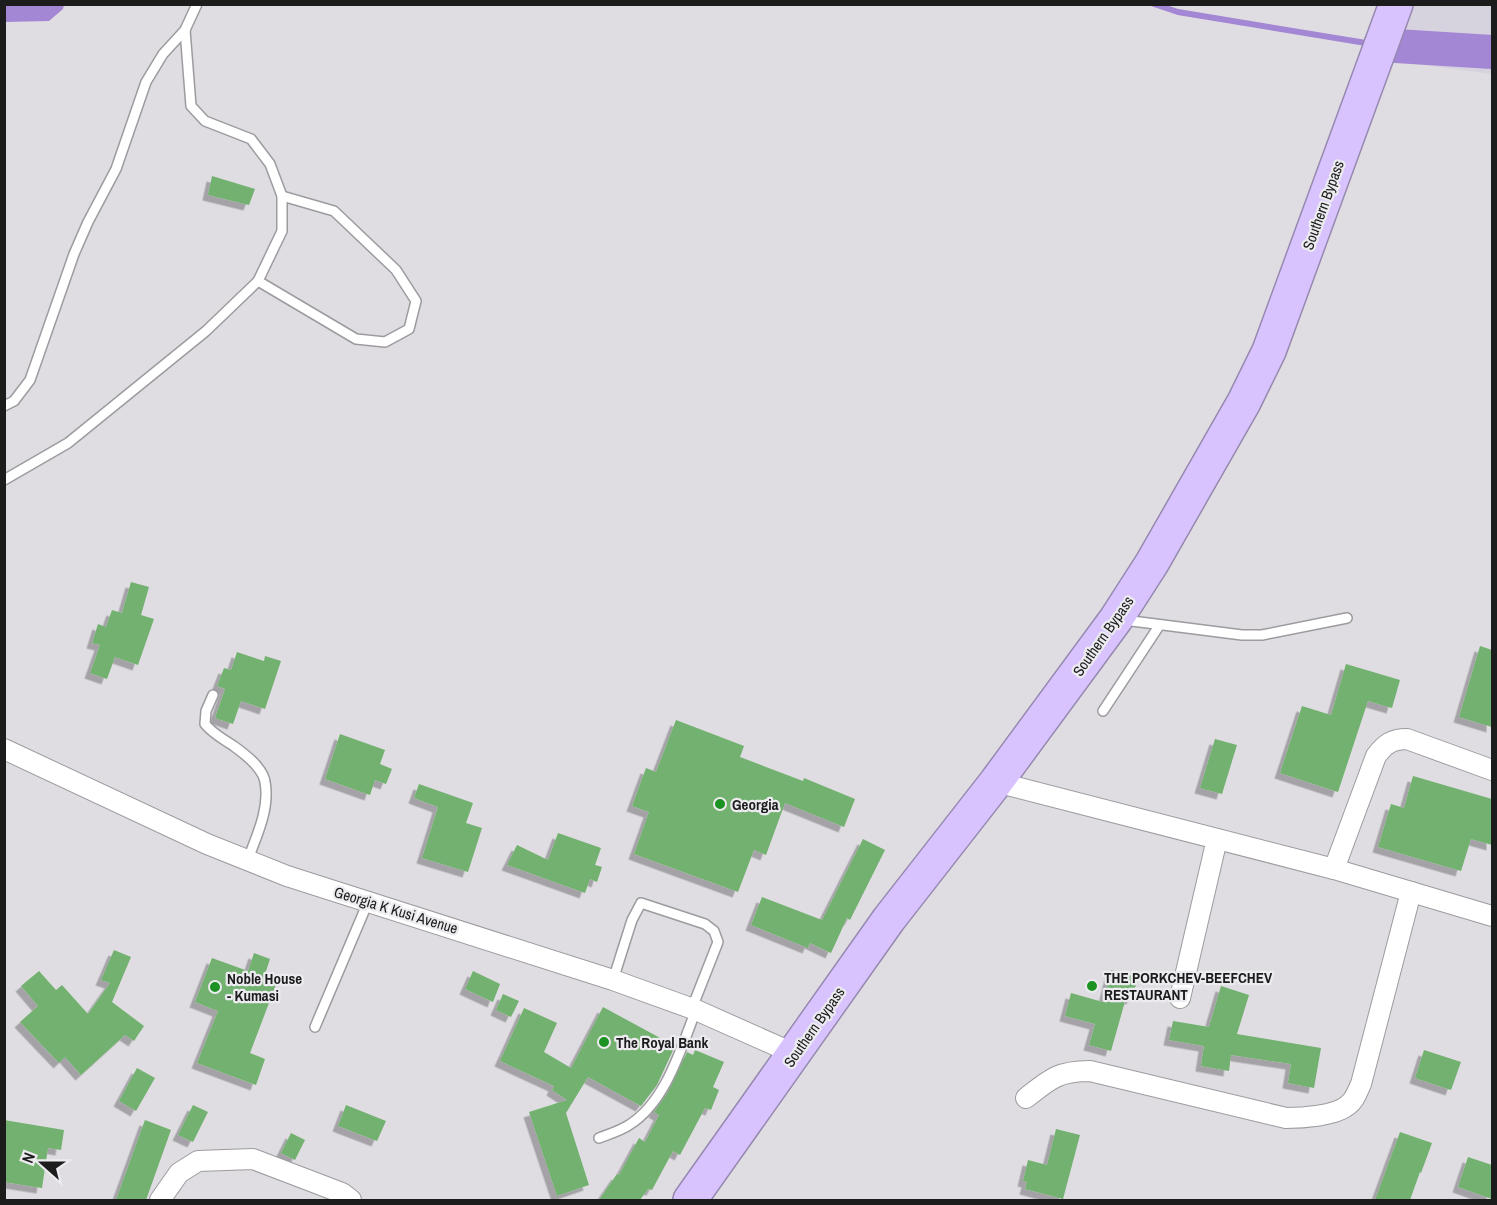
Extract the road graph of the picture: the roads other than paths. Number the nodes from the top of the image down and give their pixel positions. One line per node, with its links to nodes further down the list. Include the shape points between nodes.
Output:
1 (197, 4): 3 (lane)
2 (1395, 7): 9 (highway, Southern Bypass, via 1256,378)
3 (184, 30): 4 (lane, via 191,106 205,121 251,138 270,164); 6 (lane, via 146,82 116,169 74,254 30,380 14,401)
4 (282, 196): 5 (lane, via 282,231); 5 (lane, via 334,211 396,270 416,301 409,329 385,342 356,339)
5 (258, 281): 7 (lane, via 206,331 68,443)
6 (4, 406)
7 (4, 480)
8 (1347, 618): 10 (lane, via 1262,635)
9 (1116, 619): 10 (lane); 15 (highway, Southern Bypass)
10 (1159, 626): 12 (lane)
11 (213, 695): 17 (lane, via 205,724 255,764 265,780 262,821)
12 (1103, 711)
13 (4, 749): 17 (street, Georgia K Kusi Avenue)
14 (1492, 770): 18 (street, via 1407,739 1384,745 1376,756)
15 (996, 782): 16 (street); 26 (highway, Southern Bypass, via 889,919)
16 (1217, 839): 18 (street); 23 (street)
17 (248, 859): 20 (street, Georgia K Kusi Avenue)
18 (1334, 869): 19 (street)
19 (1411, 892): 21 (street); 27 (street, via 1361,1084 1347,1106 1302,1118 1286,1118 1090,1071 1052,1077)
20 (368, 902): 22 (street, Georgia K Kusi Avenue); 25 (lane)
21 (1492, 916)
22 (613, 980): 24 (street, Georgia K Kusi Avenue); 24 (lane, via 641,903 705,924 714,931 718,942)
23 (1180, 998)
24 (694, 1009): 26 (street, Georgia K Kusi Avenue); 28 (lane, via 671,1074 648,1109 629,1125)
25 (315, 1027)
26 (795, 1054): 31 (highway, Southern Bypass)
27 (1026, 1098)
28 (599, 1138)
29 (160, 1200): 30 (street, via 179,1173 198,1161 253,1159)
30 (351, 1200)
31 (690, 1200)

